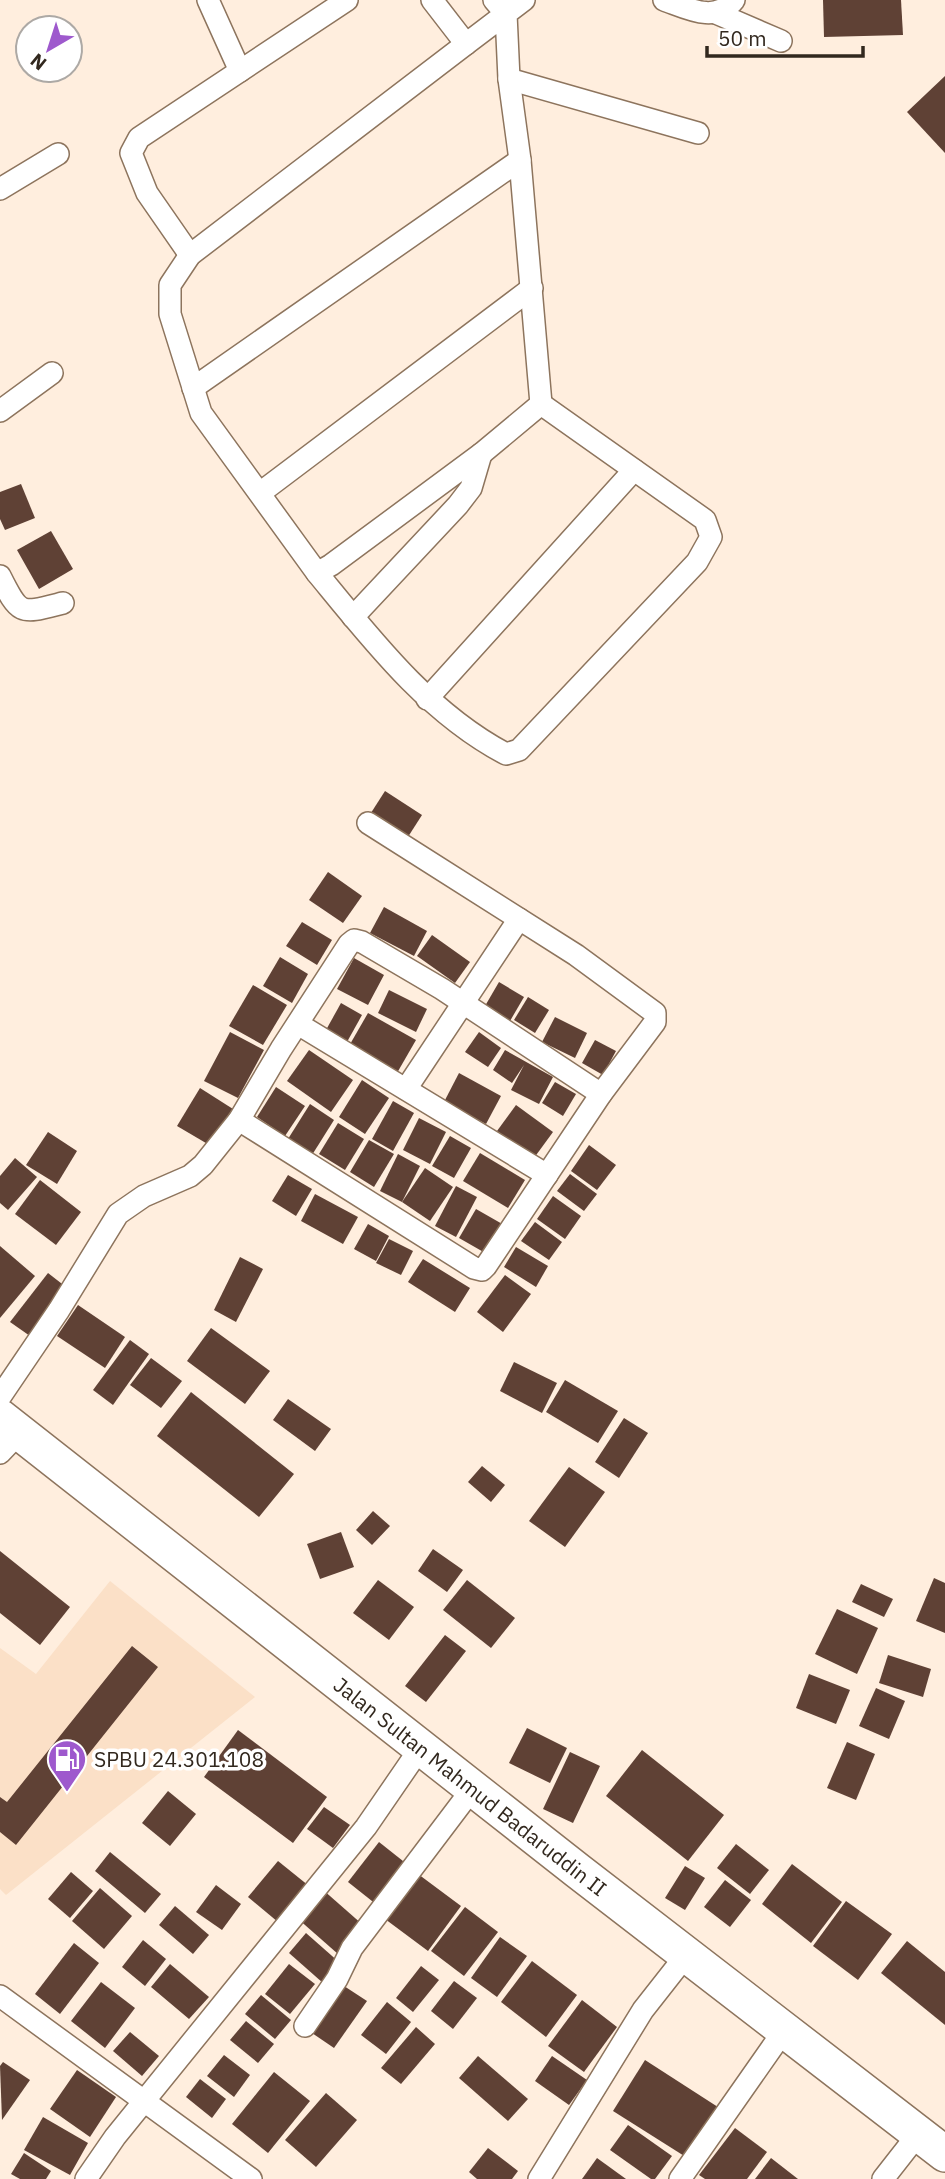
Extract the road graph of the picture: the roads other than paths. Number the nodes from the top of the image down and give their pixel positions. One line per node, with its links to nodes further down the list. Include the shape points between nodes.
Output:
1 (208, 0): 10 (street)
2 (347, 0): 10 (street)
3 (432, 0): 9 (street)
4 (524, 0): 7 (street)
5 (664, 0): 6 (street, via 705,14)
6 (725, 6): 8 (street)
7 (500, 7): 9 (street); 11 (street)
8 (781, 41)
9 (467, 44): 16 (street)
10 (240, 71): 16 (street, via 139,138 131,153 147,192)
11 (509, 79): 12 (street); 14 (street)
12 (698, 133)
13 (58, 154): 15 (street)
14 (520, 160): 17 (street); 19 (street)
15 (0, 189)
16 (190, 255): 19 (street, via 170,285 170,314)
17 (532, 288): 20 (street); 24 (street)
18 (52, 373): 21 (street)
19 (193, 388): 24 (street, via 201,413)
20 (541, 404): 22 (street); 23 (street)
21 (0, 411)
22 (481, 454): 25 (street); 28 (street, via 471,488 458,505)
23 (634, 470): 29 (street); 29 (street, via 705,520 711,537 697,562 519,750 506,754 485,743)
24 (260, 493): 25 (street)
25 (317, 573): 28 (street)
26 (0, 576): 27 (street, via 21,609 29,612)
27 (63, 603)
28 (353, 617): 29 (street)
29 (427, 699)
30 (368, 823): 31 (street)
31 (519, 919): 32 (street); 35 (street, via 655,1013 655,1022)
32 (462, 1003): 33 (street, via 354,940); 34 (street); 35 (street)
33 (298, 1024): 34 (street); 36 (street)
34 (406, 1089): 37 (street)
35 (601, 1094): 37 (street)
36 (239, 1120): 37 (street, via 474,1268 486,1266); 38 (street, via 190,1176 144,1196 118,1214)
37 (547, 1175)
38 (0, 1397)
39 (7, 1434): 40 (highway, Jalan Sultan Mahmud Badaruddin II)
40 (421, 1747): 41 (highway, Jalan Sultan Mahmud Badaruddin II); 46 (street, via 366,1827)
41 (473, 1788): 42 (highway, Jalan Sultan Mahmud Badaruddin II); 44 (street, via 352,1948)
42 (687, 1954): 45 (highway, Jalan Sultan Mahmud Badaruddin II); 50 (street, via 643,2010)
43 (0, 1996): 46 (street)
44 (305, 2026)
45 (785, 2029): 47 (highway, Jalan Sultan Mahmud Badaruddin II); 51 (street)
46 (144, 2101): 48 (street); 49 (street)
47 (937, 2146): 52 (street)
48 (86, 2179)
49 (251, 2179)
50 (539, 2179)
51 (680, 2179)
52 (883, 2179)

